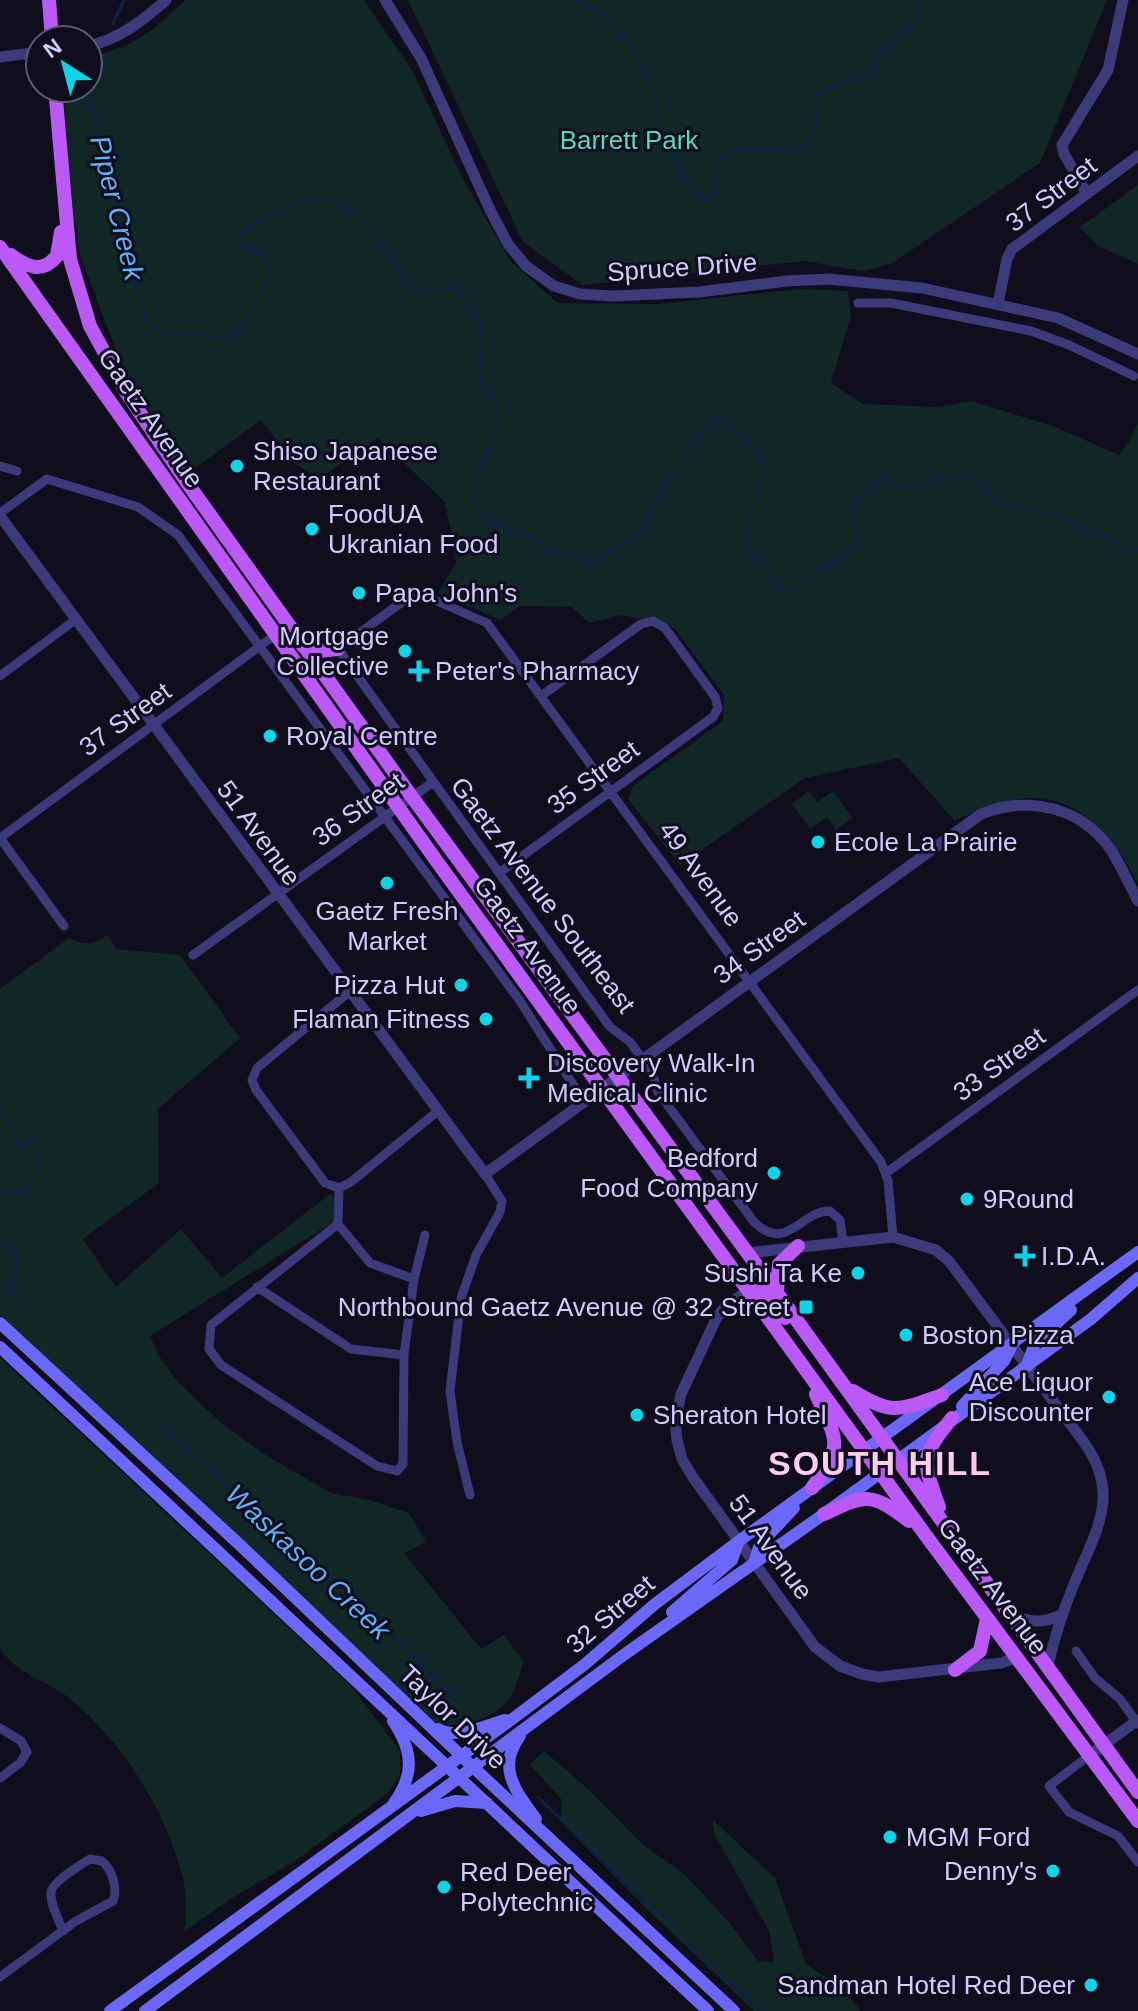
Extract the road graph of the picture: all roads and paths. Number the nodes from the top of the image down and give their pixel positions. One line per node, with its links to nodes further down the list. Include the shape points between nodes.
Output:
1 (49, 0): 5 (main road)
2 (166, 0): 6 (street, via 130,30)
3 (385, 0): 15 (street, Spruce Drive, via 428,71 508,244 526,266 554,286 613,296 828,279 922,288)
4 (1123, 0): 11 (street, via 1108,70 1062,145)
5 (51, 24)
6 (104, 42)
7 (24, 54): 8 (street)
8 (0, 57)
9 (56, 104): 12 (main road)
10 (1138, 156): 11 (street, 37 Street)
11 (1087, 194): 15 (street, 37 Street, via 1012,249)
12 (64, 210): 13 (main road, via 60,249 49,264 29,266); 24 (main road, Gaetz Avenue, via 70,259 103,354)
13 (0, 247): 23 (main road, Gaetz Avenue)
14 (858, 303): 16 (street, via 891,303)
15 (998, 304): 16 (street, 37 Street); 17 (street, Spruce Drive, via 1058,318)
16 (994, 323): 18 (street, via 1061,341)
17 (1138, 354)
18 (1134, 376)
19 (0, 466): 20 (street)
20 (17, 471)
21 (0, 515): 22 (street, 51 Avenue); 25 (street, via 47,479 138,507 178,535)
22 (75, 620): 27 (street); 30 (street, 51 Avenue)
23 (275, 635): 25 (street, 37 Street); 34 (main road, Gaetz Avenue)
24 (303, 646): 26 (main road); 28 (main road, Gaetz Avenue)
25 (261, 648): 30 (street, 37 Street); 35 (street)
26 (338, 649): 28 (main road); 29 (street, 49 Avenue, via 406,599 432,599 485,621); 31 (street, Gaetz Avenue Southeast)
27 (0, 676)
28 (328, 679): 33 (main road, Gaetz Avenue)
29 (541, 696): 32 (street, 49 Avenue); 32 (street, 35 Street, via 641,624 653,621 665,628 718,708)
30 (153, 726): 36 (street, 37 Street); 38 (street, 51 Avenue)
31 (433, 782): 33 (street, 36 Street); 37 (street, Gaetz Avenue Southeast)
32 (611, 792): 37 (street, 35 Street); 42 (street, 49 Avenue)
33 (412, 797): 34 (street, 36 Street); 46 (main road, Gaetz Avenue)
34 (398, 807): 35 (street, 36 Street); 47 (main road, Gaetz Avenue)
35 (385, 817): 38 (street, 36 Street); 48 (street, via 520,1001)
36 (0, 838): 40 (street)
37 (499, 873): 45 (street, Gaetz Avenue Southeast, via 610,1027)
38 (277, 894): 41 (street, 36 Street); 44 (street, 51 Avenue)
39 (1138, 901): 42 (street, 34 Street, via 1095,832 1046,806 1005,806 981,814)
40 (64, 926)
41 (193, 955)
42 (749, 982): 45 (street, 34 Street); 51 (street, 49 Avenue)
43 (1138, 990): 51 (street, 33 Street)
44 (349, 992): 49 (street, 51 Avenue); 53 (street, via 255,1070 252,1080 325,1183)
45 (643, 1059): 46 (street, 34 Street); 57 (street, Gaetz Avenue Southeast, via 658,1092 758,1226 784,1233 830,1211 840,1220)
46 (617, 1078): 47 (street, 34 Street); 60 (main road, Gaetz Avenue)
47 (603, 1088): 48 (street, 34 Street); 50 (main road, Gaetz Avenue)
48 (584, 1102): 52 (street, 34 Street)
49 (438, 1111): 52 (street, 51 Avenue); 53 (street)
50 (663, 1170): 60 (main road, via 688,1190 727,1241); 64 (main road, Gaetz Avenue)
51 (886, 1173): 56 (street, 49 Avenue)
52 (485, 1174): 82 (street, via 502,1201 461,1298 450,1391)
53 (339, 1188): 54 (street)
54 (338, 1224): 62 (street, via 370,1263); 63 (street)
55 (425, 1235): 62 (street)
56 (893, 1237): 57 (street); 68 (street, via 936,1250 949,1261)
57 (843, 1242): 58 (street)
58 (798, 1246): 60 (street); 66 (main road, via 779,1264)
59 (1138, 1252): 65 (main road, 32 Street)
60 (747, 1253): 66 (main road, Gaetz Avenue)
61 (1138, 1278): 72 (main road, 32 Street)
62 (414, 1279): 71 (street)
63 (257, 1287): 71 (street, via 351,1349); 71 (street, via 211,1325 209,1349 221,1365 377,1466 397,1471 403,1464)
64 (749, 1290): 70 (main road, via 765,1293 797,1334); 73 (main road, Gaetz Avenue); 86 (street, 51 Avenue, via 717,1317 681,1394 675,1421 686,1467)
65 (1085, 1291): 68 (main road, 32 Street); 72 (main road, via 1035,1343)
66 (777, 1293): 70 (main road, Gaetz Avenue)
67 (0, 1323): 99 (main road, Taylor Drive)
68 (1012, 1344): 72 (street); 75 (main road, 32 Street); 76 (main road, via 1004,1361)
69 (0, 1347): 97 (main road, Taylor Drive)
70 (819, 1351): 74 (main road, Gaetz Avenue)
71 (404, 1355)
72 (1027, 1365): 76 (main road, 32 Street); 88 (street, via 1091,1452 1103,1483 1101,1518)
73 (805, 1367): 78 (main road, Gaetz Avenue); 81 (main road, via 836,1441 831,1461)
74 (846, 1387): 75 (main road, via 887,1409); 77 (main road, Gaetz Avenue)
75 (942, 1395): 77 (main road, 32 Street)
76 (952, 1418): 79 (main road, 32 Street); 84 (main road, via 926,1460)
77 (883, 1438): 78 (main road, 32 Street); 79 (main road, Gaetz Avenue)
78 (864, 1451): 80 (main road, Gaetz Avenue); 81 (main road, 32 Street)
79 (898, 1459): 80 (main road, 32 Street); 84 (main road, Gaetz Avenue)
80 (879, 1472): 83 (main road, 32 Street); 85 (main road, Gaetz Avenue)
81 (812, 1488): 86 (main road, 32 Street); 87 (main road, via 760,1544)
82 (470, 1495)
83 (824, 1514): 85 (main road, via 872,1498); 87 (main road, 32 Street)
84 (944, 1522): 89 (main road, Gaetz Avenue)
85 (924, 1533): 90 (main road, Gaetz Avenue)
86 (739, 1541): 87 (street, 51 Avenue); 92 (main road, via 732,1560); 98 (main road, 32 Street)
87 (754, 1563): 92 (main road, 32 Street); 95 (street, 51 Avenue, via 815,1647 840,1666 878,1677)
88 (1063, 1614): 89 (street, via 1047,1622); 94 (street)
89 (1012, 1616): 94 (main road, Gaetz Avenue)
90 (987, 1619): 93 (main road, Gaetz Avenue); 95 (main road, via 980,1651)
91 (1076, 1651): 100 (street)
92 (625, 1654): 102 (main road, 32 Street)
93 (1016, 1658): 95 (street, 51 Avenue); 96 (main road, via 1025,1657); 104 (main road, Gaetz Avenue)
94 (1048, 1666): 96 (main road, Gaetz Avenue)
95 (955, 1670)
96 (1066, 1692): 103 (main road, Gaetz Avenue)
97 (383, 1705): 106 (main road, Taylor Drive); 112 (main road, via 410,1760 407,1782)
98 (515, 1717): 99 (main road, via 451,1734); 105 (main road, 32 Street)
99 (422, 1719): 105 (main road, Taylor Drive)
100 (1137, 1722): 103 (street)
101 (0, 1728): 109 (street, via 21,1741 27,1752)
102 (525, 1729): 107 (main road, 32 Street); 115 (main road, via 513,1746 508,1768 518,1793)
103 (1104, 1745): 104 (street); 110 (main road, Gaetz Avenue)
104 (1090, 1755): 114 (main road, Gaetz Avenue); 116 (street, via 1049,1786 1069,1812 1114,1833)
105 (462, 1757): 106 (main road, 32 Street); 107 (main road, Taylor Drive)
106 (449, 1766): 108 (main road, Taylor Drive); 112 (main road, 32 Street)
107 (473, 1767): 108 (main road, 32 Street); 115 (main road, Taylor Drive)
108 (460, 1777): 111 (main road, Taylor Drive); 113 (main road, 32 Street)
109 (0, 1778)
110 (1138, 1792)
111 (487, 1803): 113 (main road, via 449,1802); 121 (main road, Taylor Drive)
112 (389, 1810): 119 (main road, 32 Street)
113 (406, 1816): 120 (main road, 32 Street)
114 (1138, 1821)
115 (551, 1841): 122 (main road, Taylor Drive)
116 (1138, 1862)
117 (63, 1931): 117 (street, via 115,1898 102,1861 90,1859 51,1889); 118 (street)
118 (0, 1977)
119 (110, 2011)
120 (145, 2011)
121 (708, 2011)
122 (734, 2011)

